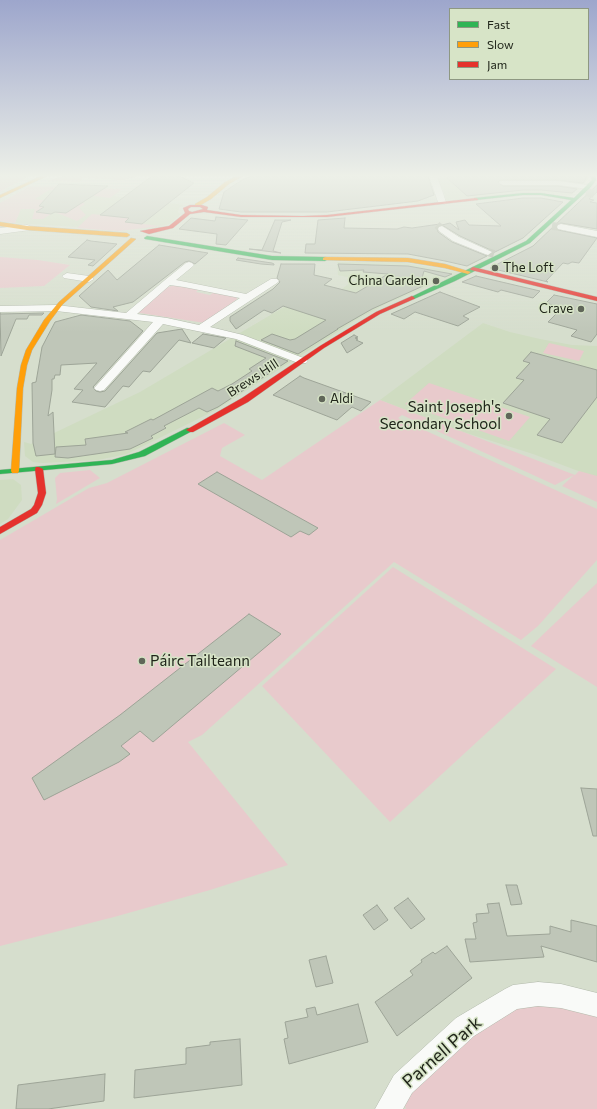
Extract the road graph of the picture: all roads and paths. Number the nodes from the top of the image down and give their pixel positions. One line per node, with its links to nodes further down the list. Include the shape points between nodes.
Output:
1 (27, 228): 6 (street); 9 (street)
2 (169, 228): 8 (street)
3 (442, 228): 10 (street, via 456,239)
4 (550, 228): 10 (street, Brews Hill, via 528,242)
5 (563, 228): 7 (street)
6 (0, 231)
7 (597, 234)
8 (148, 235): 9 (street, via 135,231); 12 (street, via 272,258 408,260)
9 (130, 237): 14 (street)
10 (494, 254): 12 (street, Brews Hill)
11 (189, 265): 16 (street)
12 (470, 271): 18 (street); 24 (street, Brews Hill, via 378,313)
13 (67, 276): 14 (street)
14 (89, 279): 19 (street)
15 (274, 281): 17 (street)
16 (168, 282): 17 (street); 21 (street)
17 (248, 297): 23 (street)
18 (597, 299)
19 (56, 308): 20 (street); 21 (street); 27 (street, via 37,334 24,365 20,388)
20 (0, 309)
21 (130, 316): 22 (street)
22 (161, 320): 23 (street); 25 (street)
23 (202, 328): 24 (street, via 239,337)
24 (302, 361): 26 (street, Brews Hill, via 245,400 142,454 112,462)
25 (100, 388)
26 (39, 469): 27 (street, Brews Hill); 29 (street, via 42,492 38,505 34,511)
27 (15, 471): 28 (street, Brews Hill)
28 (0, 472)
29 (0, 532)
30 (597, 1005): 31 (street, Parnell Park, via 561,996 538,994 513,997 465,1027 403,1084)
31 (388, 1109)

